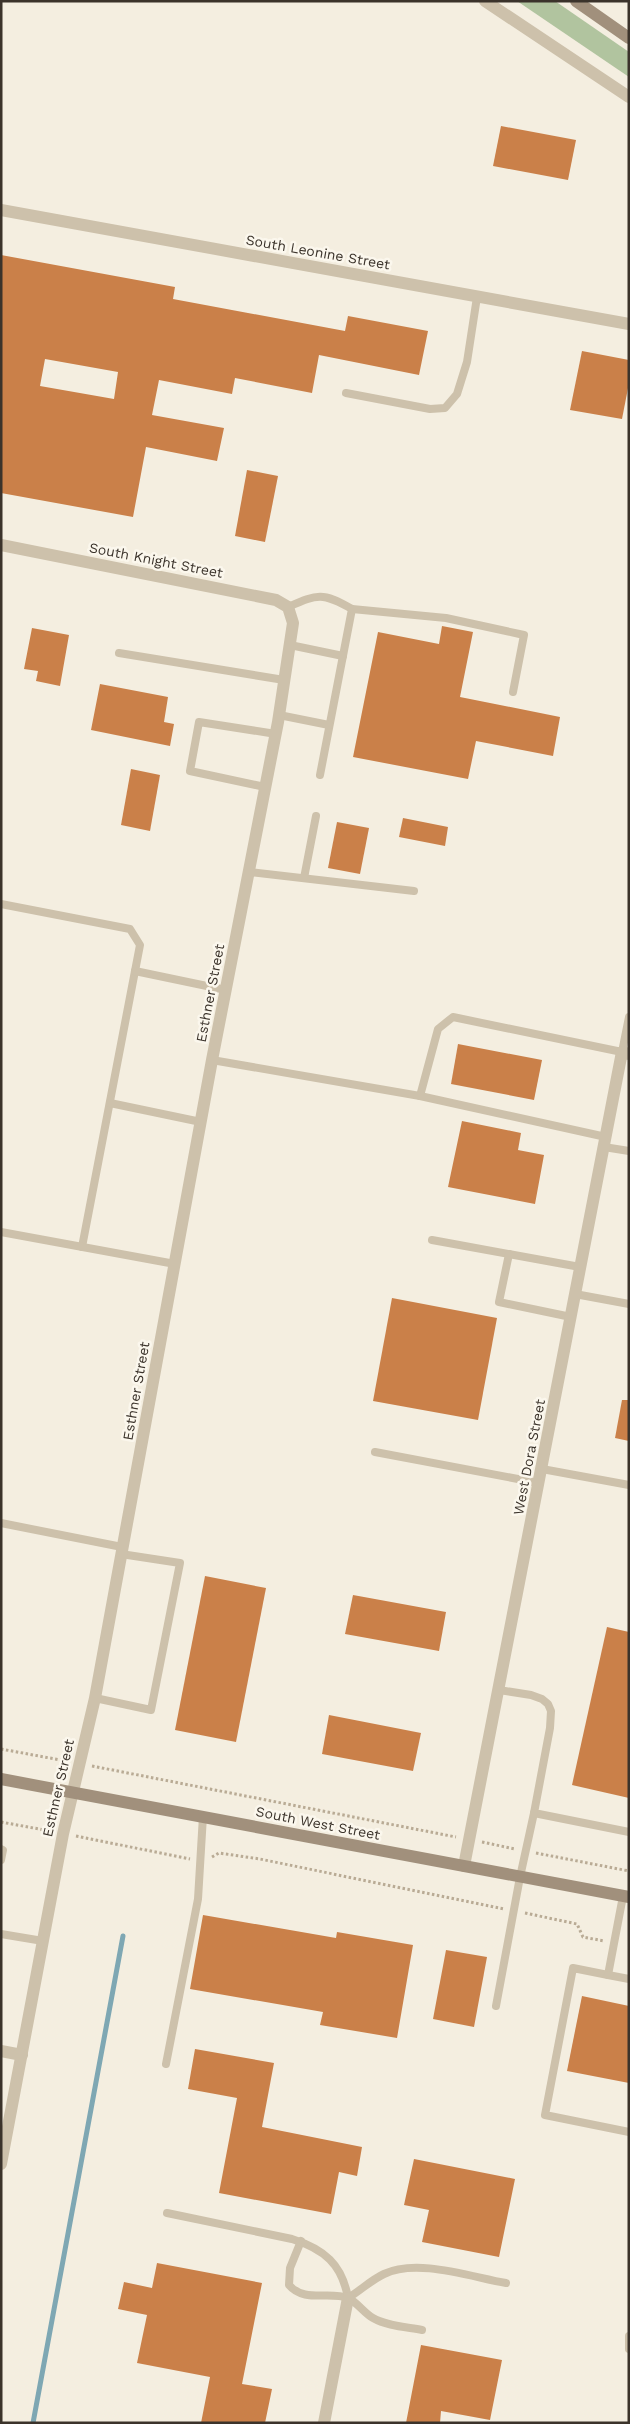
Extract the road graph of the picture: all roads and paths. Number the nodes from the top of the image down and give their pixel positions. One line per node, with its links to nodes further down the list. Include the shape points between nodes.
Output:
1 (485, 1): 4 (street)
2 (576, 1): 3 (main road)
3 (629, 38)
4 (629, 97)
5 (1, 210): 6 (street, South Leonine Street)
6 (477, 296): 7 (street, South Leonine Street); 8 (lane, via 467,362 457,394 444,408 430,409)
7 (629, 324)
8 (346, 393)
9 (1, 545): 10 (street, South Knight Street, via 245,593 276,600)
10 (288, 607): 11 (lane, via 316,595); 12 (street, Esthner Street, via 294,623)
11 (352, 609): 14 (lane); 16 (lane, via 446,618 524,635)
12 (290, 645): 14 (lane); 15 (street, Esthner Street)
13 (120, 653): 15 (lane)
14 (343, 656): 18 (lane)
15 (284, 680): 17 (street, Esthner Street)
16 (513, 692)
17 (279, 715): 18 (lane); 19 (street, Esthner Street)
18 (329, 725): 20 (lane)
19 (276, 734): 21 (street, Esthner Street); 21 (lane, via 199,722 190,772)
20 (320, 775)
21 (265, 787): 23 (street, Esthner Street)
22 (316, 816): 24 (lane)
23 (249, 872): 24 (lane); 28 (street, Esthner Street)
24 (304, 878): 25 (lane)
25 (414, 891)
26 (1, 904): 27 (lane, via 130,929 140,944)
27 (135, 971): 28 (lane); 33 (lane)
28 (226, 990): 31 (street, Esthner Street)
29 (629, 1017): 30 (lane)
30 (625, 1053): 32 (lane, via 453,1017 438,1029); 35 (street, West Dora Street)
31 (212, 1060): 32 (lane); 34 (street, Esthner Street)
32 (420, 1096): 35 (lane)
33 (110, 1103): 34 (lane); 39 (lane)
34 (201, 1122): 41 (street, Esthner Street)
35 (605, 1142): 36 (lane); 42 (street, West Dora Street)
36 (629, 1151)
37 (1, 1232): 39 (lane)
38 (432, 1240): 40 (lane)
39 (82, 1247): 41 (lane)
40 (508, 1254): 42 (lane); 45 (lane, via 499,1302)
41 (175, 1264): 51 (street, Esthner Street)
42 (580, 1267): 43 (street, West Dora Street)
43 (575, 1294): 44 (lane); 45 (street, West Dora Street)
44 (629, 1304)
45 (571, 1317): 47 (street, West Dora Street)
46 (375, 1452): 48 (lane)
47 (542, 1469): 48 (street, West Dora Street); 49 (lane)
48 (539, 1484): 52 (street, West Dora Street)
49 (629, 1485)
50 (1, 1523): 51 (lane)
51 (122, 1550): 53 (street, Esthner Street); 53 (lane, via 180,1564 152,1710)
52 (499, 1690): 58 (lane, via 542,1699 551,1711); 63 (street, West Dora Street)
53 (94, 1698): 55 (street, Esthner Street)
54 (1, 1749): 55 (path)
55 (79, 1764): 57 (street, Esthner Street); 63 (path)
56 (1, 1779): 57 (main road, South West Street)
57 (71, 1794): 59 (main road, South West Street); 62 (street, Esthner Street)
58 (534, 1813): 61 (lane); 65 (lane)
59 (203, 1816): 67 (lane); 68 (main road, South West Street)
60 (1, 1822): 62 (path)
61 (629, 1832)
62 (63, 1834): 67 (path); 74 (street, Esthner Street)
63 (469, 1840): 65 (path); 68 (street, West Dora Street)
64 (1, 1849): 66 (lane)
65 (526, 1850): 69 (path); 70 (lane)
66 (1, 1860)
67 (199, 1861): 72 (path, via 205,1862 219,1853); 81 (lane, via 198,1899)
68 (464, 1866): 70 (main road, South West Street)
69 (629, 1871)
70 (520, 1877): 71 (main road, South West Street); 72 (lane)
71 (626, 1897): 75 (lane)
72 (513, 1911): 75 (path, via 577,1924 583,1937); 78 (lane)
73 (1, 1934): 74 (lane)
74 (43, 1941): 80 (street, Esthner Street)
75 (614, 1943): 76 (lane)
76 (608, 1975): 77 (lane); 82 (lane, via 573,1968 545,2115)
77 (629, 1979)
78 (496, 2006)
79 (1, 2051): 80 (street)
80 (22, 2055): 83 (street, Esthner Street)
81 (166, 2064)
82 (629, 2132)
83 (1, 2164)
84 (167, 2213): 85 (lane)
85 (301, 2241): 87 (lane, via 324,2254 337,2268); 87 (lane, via 290,2268 289,2285 293,2290)
86 (506, 2283): 87 (lane, via 433,2269 406,2268 384,2274)
87 (348, 2298): 88 (lane, via 373,2318); 91 (street)
88 (422, 2330)
89 (629, 2336): 90 (lane)
90 (629, 2349)
91 (324, 2423)

